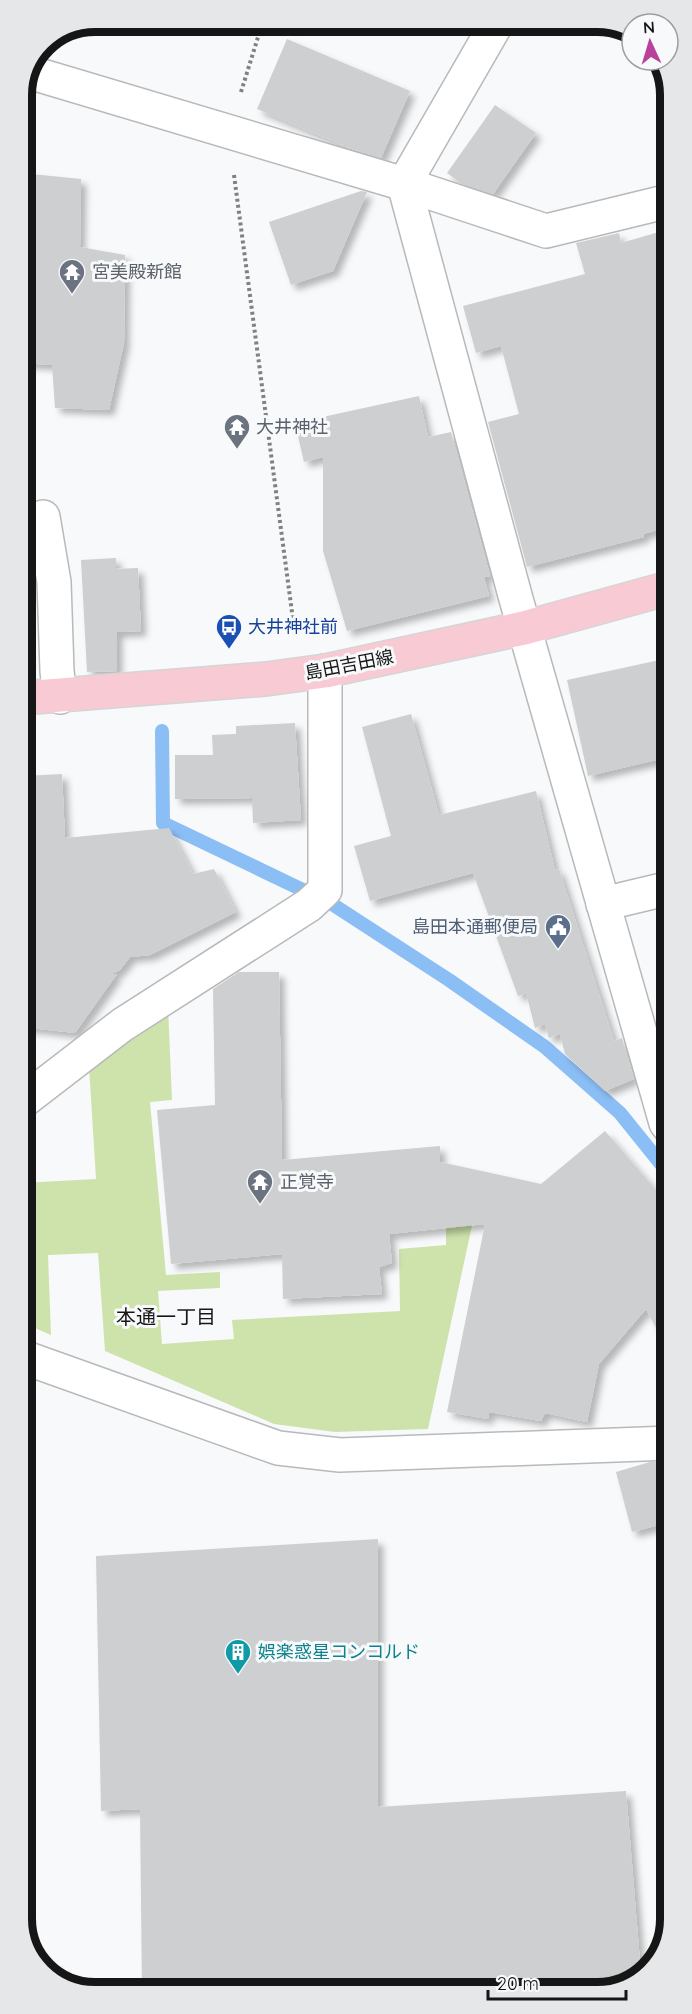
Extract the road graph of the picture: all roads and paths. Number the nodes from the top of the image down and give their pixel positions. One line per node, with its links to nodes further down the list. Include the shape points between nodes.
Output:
1 (259, 32): 4 (path)
2 (492, 32): 5 (street)
3 (36, 70): 4 (street)
4 (228, 132): 5 (street); 10 (path)
5 (404, 183): 6 (street, via 546,231); 9 (street)
6 (660, 203)
7 (43, 517): 11 (street, via 54,582)
8 (660, 590): 9 (main road, 島田吉田線)
9 (524, 628): 10 (main road, 島田吉田線); 14 (street)
10 (313, 673): 11 (main road, 島田吉田線); 15 (street, via 317,897 122,1025)
11 (60, 697): 12 (main road, 島田吉田線)
12 (32, 698)
13 (660, 890): 14 (street)
14 (603, 904): 16 (street)
15 (32, 1094)
16 (660, 1102)
17 (32, 1360): 18 (street, via 278,1448 340,1455)
18 (660, 1443)

